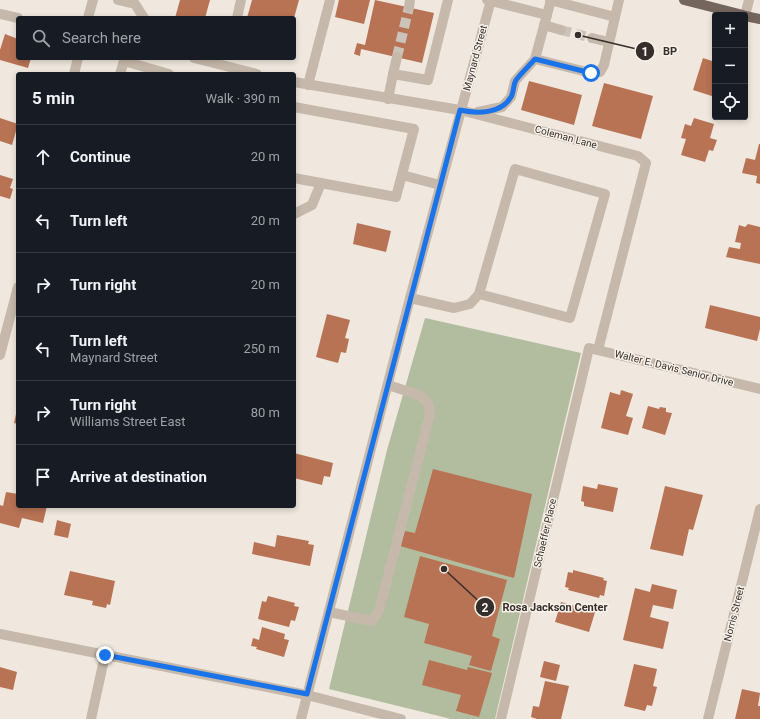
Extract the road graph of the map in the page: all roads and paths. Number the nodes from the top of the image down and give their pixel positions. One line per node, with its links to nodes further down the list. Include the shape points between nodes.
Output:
1 (93, 0): 16 (street)
2 (118, 0): 11 (street)
3 (241, 0): 18 (street)
4 (330, 0): 38 (street)
5 (448, 0): 36 (street, via 428,80)
6 (489, 0): 15 (street); 41 (street, Maynard Street)
7 (551, 0): 15 (street); 20 (street)
8 (620, 0): 20 (street)
9 (684, 0): 12 (main road)
10 (749, 0): 13 (street)
11 (136, 2): 17 (street)
12 (732, 12)
13 (745, 12)
14 (0, 14): 21 (street)
15 (547, 15): 23 (street)
16 (89, 16)
17 (143, 16)
18 (237, 16)
19 (748, 16): 22 (main road)
20 (615, 17): 26 (street)
21 (16, 18)
22 (760, 20)
23 (544, 26): 24 (street); 28 (street)
24 (561, 30)
25 (592, 38): 26 (street)
26 (609, 42): 28 (street, via 600,72 591,73)
27 (397, 57): 36 (street)
28 (535, 59): 42 (street, via 515,81 511,97 502,107)
29 (78, 60): 32 (street)
30 (210, 60): 31 (street)
31 (226, 62): 35 (street)
32 (74, 72)
33 (121, 72): 34 (street, via 124,61)
34 (163, 72)
35 (252, 72)
36 (393, 74): 39 (street)
37 (296, 82): 38 (street, Coleman Lane)
38 (308, 85): 39 (street, Coleman Lane)
39 (388, 99): 41 (street, Coleman Lane)
40 (296, 107): 43 (street, via 414,129)
41 (460, 110): 42 (street, Coleman Lane); 46 (street, Maynard Street)
42 (473, 113): 52 (street, Coleman Lane, via 638,156 646,163)
43 (402, 174): 45 (street, via 396,197); 46 (street)
44 (296, 178): 45 (street)
45 (320, 183): 47 (street, via 312,205)
46 (440, 185): 50 (street, Maynard Street)
47 (296, 213)
48 (16, 293): 51 (street)
49 (479, 294): 49 (street, via 515,169 605,194 570,318); 50 (street, via 470,304 454,308)
50 (410, 298): 54 (street, Maynard Street)
51 (3, 334): 53 (street)
52 (593, 349): 55 (street, Walter E. Davis Senior Drive); 64 (street, Schaeffer Place)
53 (0, 355)
54 (388, 385): 57 (street, Maynard Street); 57 (street, via 418,395 428,403 430,414 379,611 372,621)
55 (760, 389)
56 (760, 509): 65 (street, Norris Street)
57 (329, 612): 60 (street, Maynard Street)
58 (0, 634): 59 (street)
59 (105, 655): 60 (street); 61 (street)
60 (307, 694): 62 (street, Maynard Street); 63 (street)
61 (91, 719)
62 (301, 719)
63 (401, 719)
64 (501, 719)
65 (708, 719)

